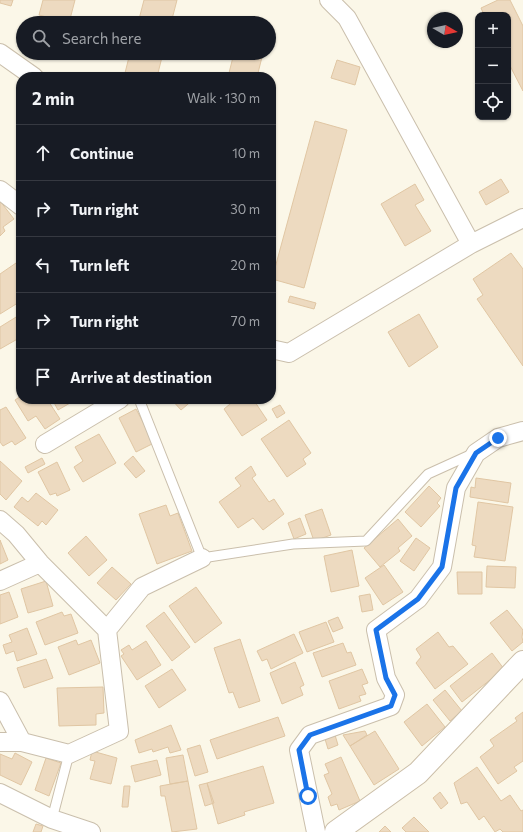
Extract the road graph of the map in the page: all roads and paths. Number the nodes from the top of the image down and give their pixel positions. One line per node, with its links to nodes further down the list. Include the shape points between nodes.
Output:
1 (329, 0): 7 (street, via 347,18)
2 (0, 53): 3 (street)
3 (27, 72)
4 (0, 190): 5 (street)
5 (16, 202)
6 (523, 218): 7 (street)
7 (471, 244): 8 (street, via 289,353)
8 (276, 350)
9 (112, 404): 12 (street)
10 (140, 404): 15 (lane)
11 (523, 431): 13 (street, via 498,438)
12 (45, 444)
13 (476, 453): 15 (lane, via 428,474 366,541 293,544); 27 (street, via 456,488 442,567 418,599 376,630 386,678 395,695 391,706 310,735 299,750)
14 (0, 520): 16 (street, via 16,534)
15 (202, 558): 18 (street, via 142,587)
16 (40, 563): 17 (street); 18 (street)
17 (0, 580)
18 (107, 630): 23 (street, via 119,731)
19 (523, 662): 28 (street, via 418,773)
20 (0, 701): 22 (street)
21 (0, 742): 22 (street)
22 (22, 742): 23 (street)
23 (69, 754): 25 (lane)
24 (0, 793): 25 (street)
25 (52, 819): 26 (street)
26 (91, 832)
27 (316, 832)
28 (336, 832)

